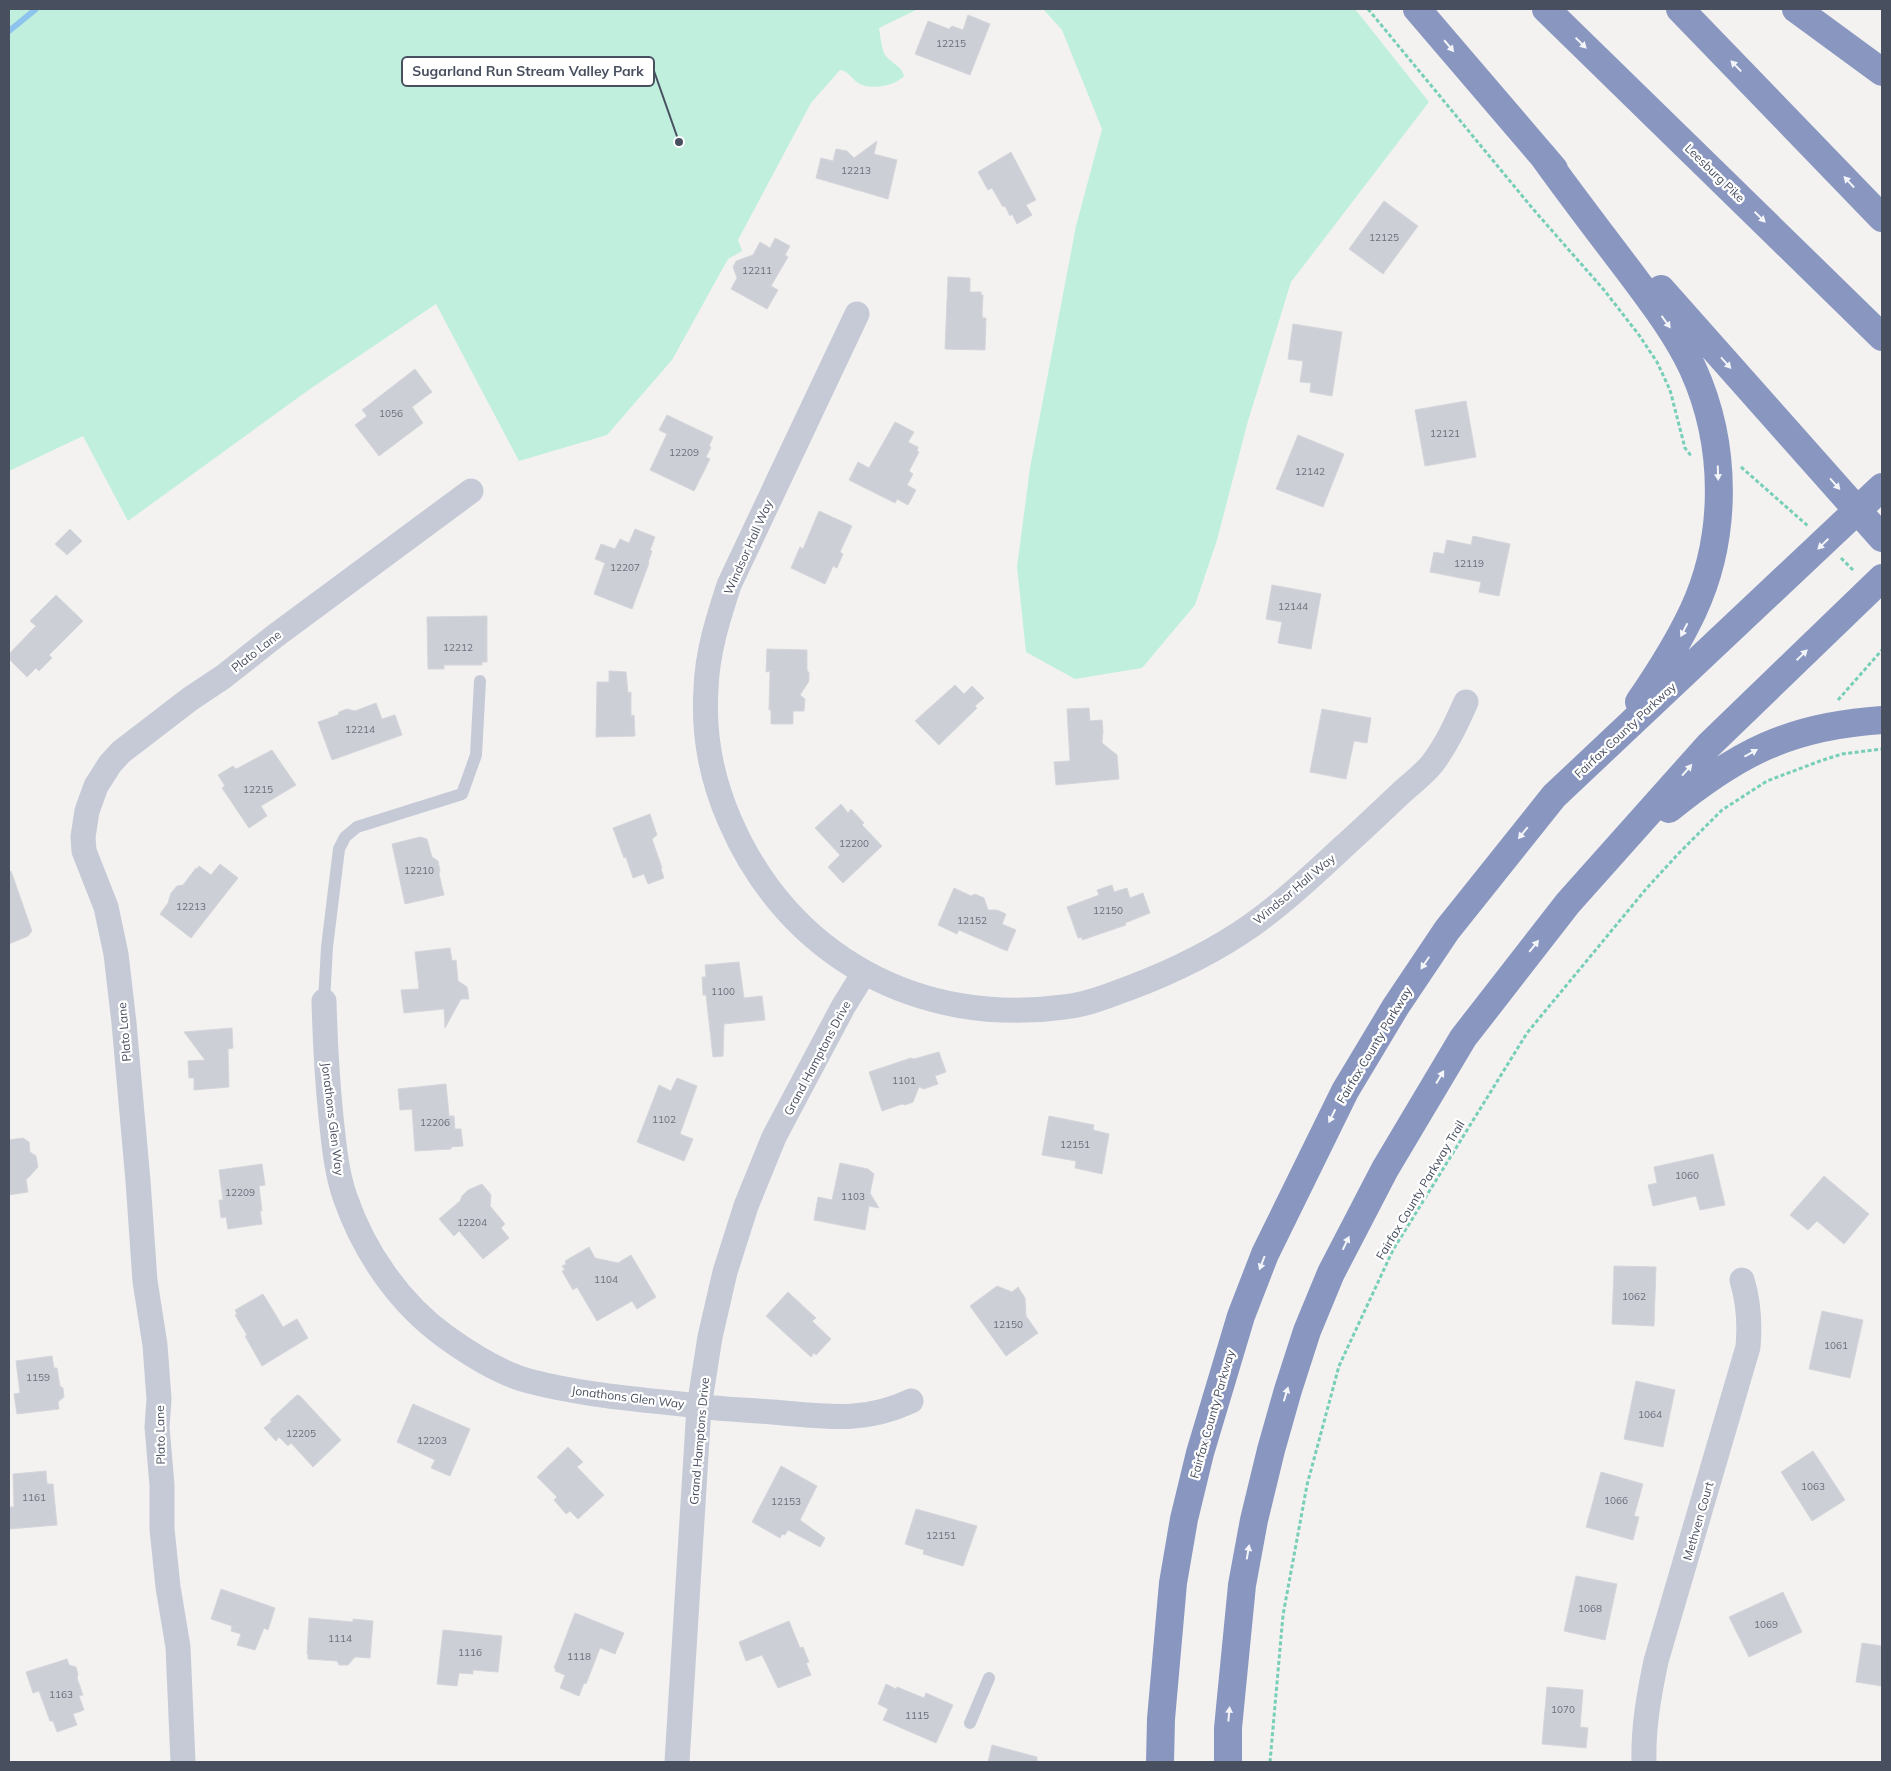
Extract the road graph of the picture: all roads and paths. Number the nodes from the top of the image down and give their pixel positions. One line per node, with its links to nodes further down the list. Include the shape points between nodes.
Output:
1 (1368, 9): 13 (path, via 1639,335 1670,390 1685,448 1690,455 1696,459)
2 (1417, 9): 9 (highway, one-way to 9)
3 (1546, 9): 12 (highway, Leesburg Pike, one-way to 12)
4 (1680, 9): 10 (highway, one-way to 4)
5 (1796, 9): 6 (highway)
6 (1834, 37): 7 (highway); 8 (highway)
7 (1882, 62)
8 (1882, 72)
9 (1543, 156): 13 (highway, one-way to 13, via 1674,334 1693,368 1705,400); 16 (highway, one-way to 16)
10 (1882, 218)
11 (858, 314): 26 (street, Windsor Hall Way, via 729,586 716,626 705,691 712,768 722,804 738,839 762,880 805,931 832,953)
12 (1882, 338)
13 (1718, 461): 18 (path, via 1735,462); 24 (highway, one-way to 24, via 1717,524 1704,584 1690,618 1639,703)
14 (1882, 487): 16 (highway, Fairfax County Parkway)
15 (472, 491): 33 (street, Plato Lane, via 121,752 96,786 87,811 84,851 106,907 116,954 124,1024 145,1281 155,1345 162,1529 178,1647)
16 (1858, 510): 17 (highway); 18 (highway, Fairfax County Parkway)
17 (1882, 538)
18 (1825, 542): 19 (path); 24 (highway, Fairfax County Parkway, one-way to 24)
19 (1877, 583): 25 (highway, one-way to 19, via 1709,745)
20 (480, 681): 27 (lane, Jonathons Glen Way, via 476,754 462,794 357,827 345,837 339,849)
21 (1466, 702): 26 (street, Windsor Hall Way, via 1452,734 1430,767 1292,894 1210,952 1162,975 1067,1007 1028,1011 944,1002 904,990)
22 (1882, 720): 25 (highway, one-way to 22, via 1683,797 1755,750 1820,727)
23 (1882, 749): 37 (path, Fairfax County Parkway Trail, via 1820,760 1767,781 1722,810 1679,853 1527,1033 1392,1250 1340,1366 1307,1485 1283,1615)
24 (1554, 796): 35 (highway, Fairfax County Parkway, one-way to 35, via 1447,930 1396,1006 1345,1091 1265,1254 1218,1389 1184,1519 1171,1601)
25 (1613, 854): 36 (highway, one-way to 25, via 1235,1649 1254,1520 1288,1390 1307,1331 1331,1273 1385,1169 1463,1038 1568,903)
26 (864, 972): 30 (street, Grand Hamptons Drive, via 774,1138 746,1206 721,1290)
27 (324, 1001): 30 (street, Jonathons Glen Way, via 325,1057 336,1160 345,1196 374,1258 403,1299 433,1328 464,1350 527,1381 571,1390)
28 (1742, 1280): 38 (street, Methven Court, via 1750,1322 1748,1348 1656,1661 1643,1740)
29 (911, 1402): 30 (street, Jonathons Glen Way, via 873,1415 843,1418)
30 (699, 1406): 34 (street, Grand Hamptons Drive)
31 (989, 1678): 32 (lane)
32 (970, 1723)
33 (183, 1762)
34 (677, 1762)
35 (1160, 1762)
36 (1228, 1762)
37 (1270, 1762)
38 (1644, 1762)

